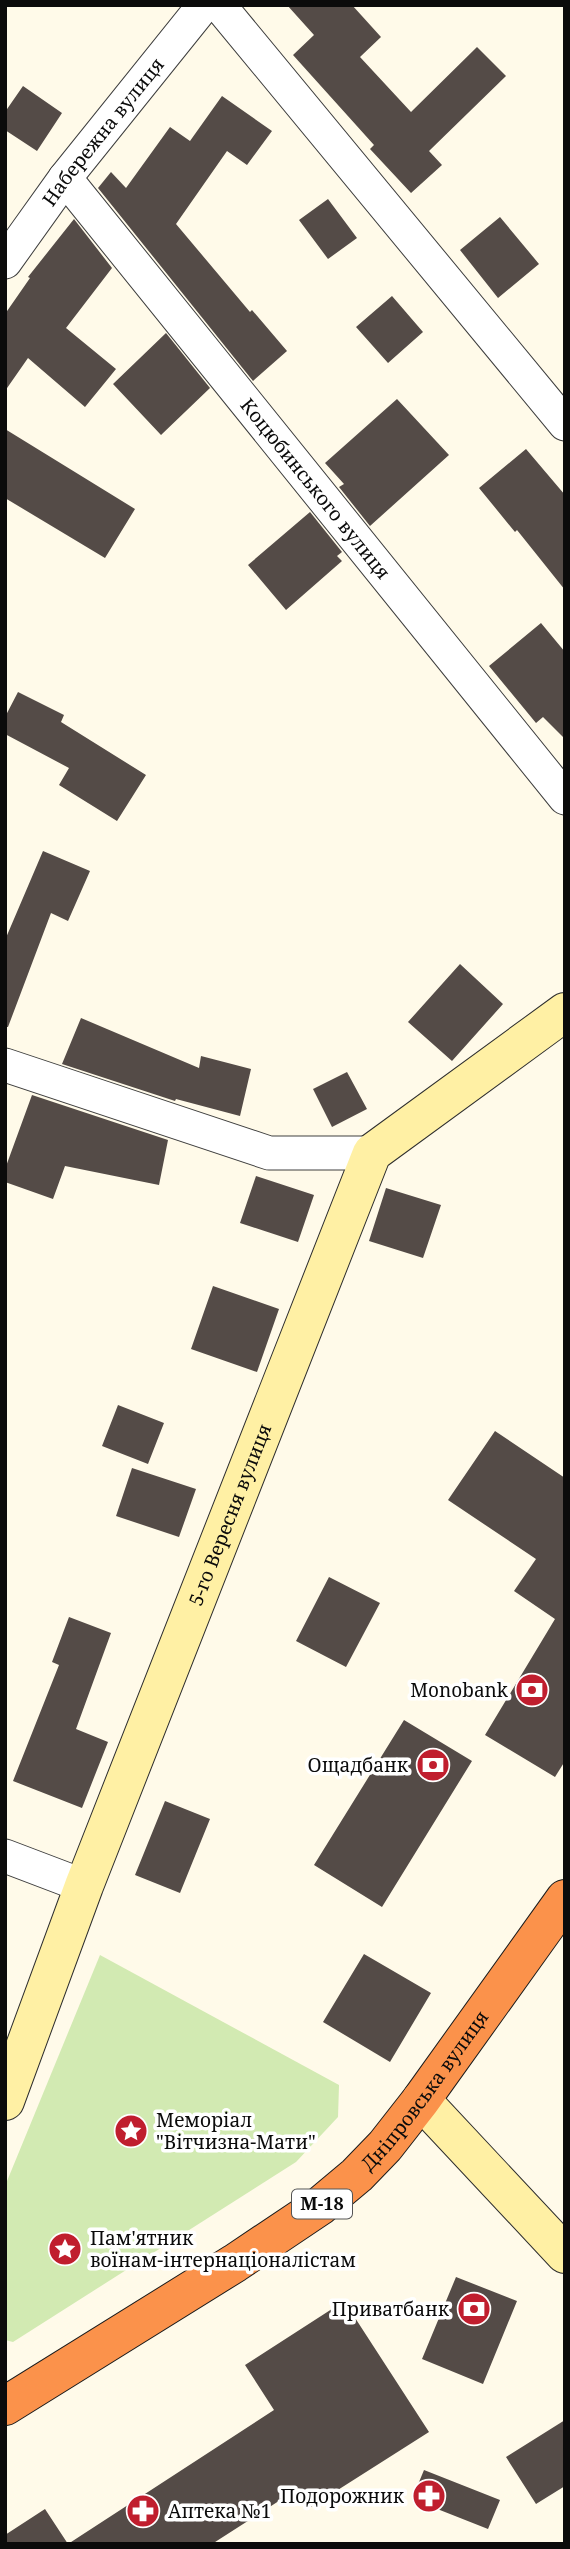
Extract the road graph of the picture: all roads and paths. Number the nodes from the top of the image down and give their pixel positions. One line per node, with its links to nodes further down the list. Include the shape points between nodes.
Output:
1 (204, 5): 3 (street, Набережна вулиця)
2 (219, 5): 5 (street)
3 (65, 178): 4 (street, Набережна вулиця); 6 (street, Коцюбинського вулиця)
4 (5, 262)
5 (565, 424)
6 (565, 797)
7 (565, 1012): 9 (street)
8 (5, 1065): 9 (street, via 269,1153)
9 (372, 1153): 11 (street, 5-го Вересня вулиця)
10 (5, 1856): 11 (street)
11 (84, 1886): 14 (street, 5-го Вересня вулиця)
12 (565, 1899): 13 (highway, Дніпровська вулиця / М-18)
13 (421, 2100): 15 (street); 16 (highway, Дніпровська вулиця / М-18, via 385,2146 320,2206)
14 (5, 2101)
15 (565, 2254)
16 (5, 2406)

